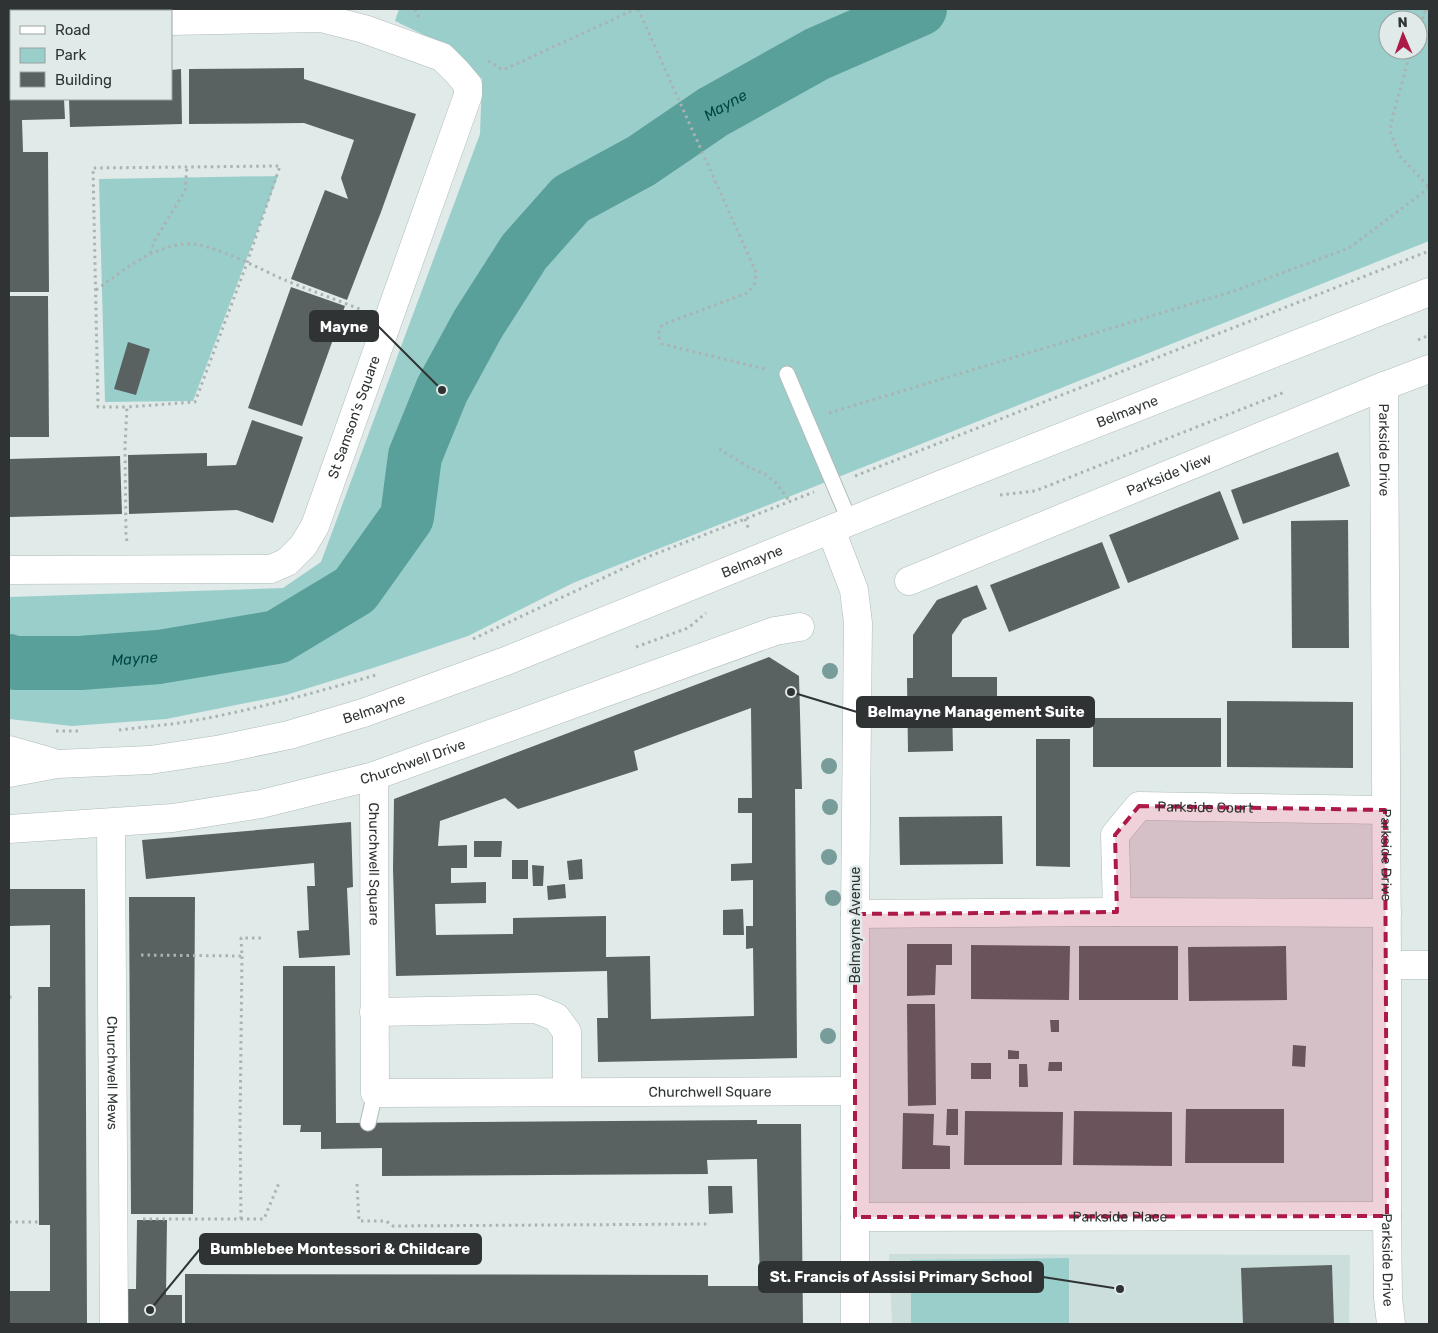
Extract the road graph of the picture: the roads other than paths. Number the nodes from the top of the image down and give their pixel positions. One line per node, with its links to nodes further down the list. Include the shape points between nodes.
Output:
1 (368, 19): 2 (street); 8 (street, St Samson's Square, via 442,57 468,85 468,95 315,526 303,546 287,562 271,569)
2 (172, 21)
3 (1429, 292): 7 (street, Belmayne)
4 (1429, 369): 6 (street, Parkside View)
5 (787, 374): 7 (lane, via 834,484)
6 (1384, 386): 9 (street, Parkside View); 15 (street, Parkside Drive)
7 (840, 526): 12 (street, Belmayne, via 506,661 363,713 280,737 222,749 150,760); 20 (street, Belmayne Avenue, via 858,623)
8 (9, 570)
9 (909, 581)
10 (800, 627): 14 (street, Churchwell Drive, via 775,631)
11 (9, 750): 12 (street, Belmayne)
12 (57, 764): 13 (street, Belmayne)
13 (9, 773)
14 (374, 776): 16 (street, Churchwell Drive, via 261,804 173,818); 23 (street, Churchwell Square)
15 (1385, 810): 18 (street, Parkside Court, via 1139,806 1115,835); 19 (street, Parkside Drive)
16 (111, 823): 17 (street, Churchwell Drive); 30 (street, Churchwell Mews)
17 (9, 829)
18 (1117, 912): 19 (street); 20 (street)
19 (1387, 913): 21 (street, Parkside Drive)
20 (855, 914): 24 (street, Belmayne Avenue)
21 (1387, 965): 22 (street); 28 (street, Parkside Drive)
22 (1429, 965)
23 (374, 1012): 25 (street, via 536,1009 556,1017 567,1032); 26 (street, Churchwell Square)
24 (854, 1091): 25 (street, Churchwell Square); 29 (street, Belmayne Avenue)
25 (567, 1092): 26 (street, Churchwell Square)
26 (375, 1093): 27 (lane)
27 (368, 1123)
28 (1386, 1216): 29 (street, Parkside Place); 32 (street, Parkside Drive)
29 (855, 1217): 31 (street, Belmayne Avenue)
30 (114, 1324)
31 (855, 1324)
32 (1391, 1324)

